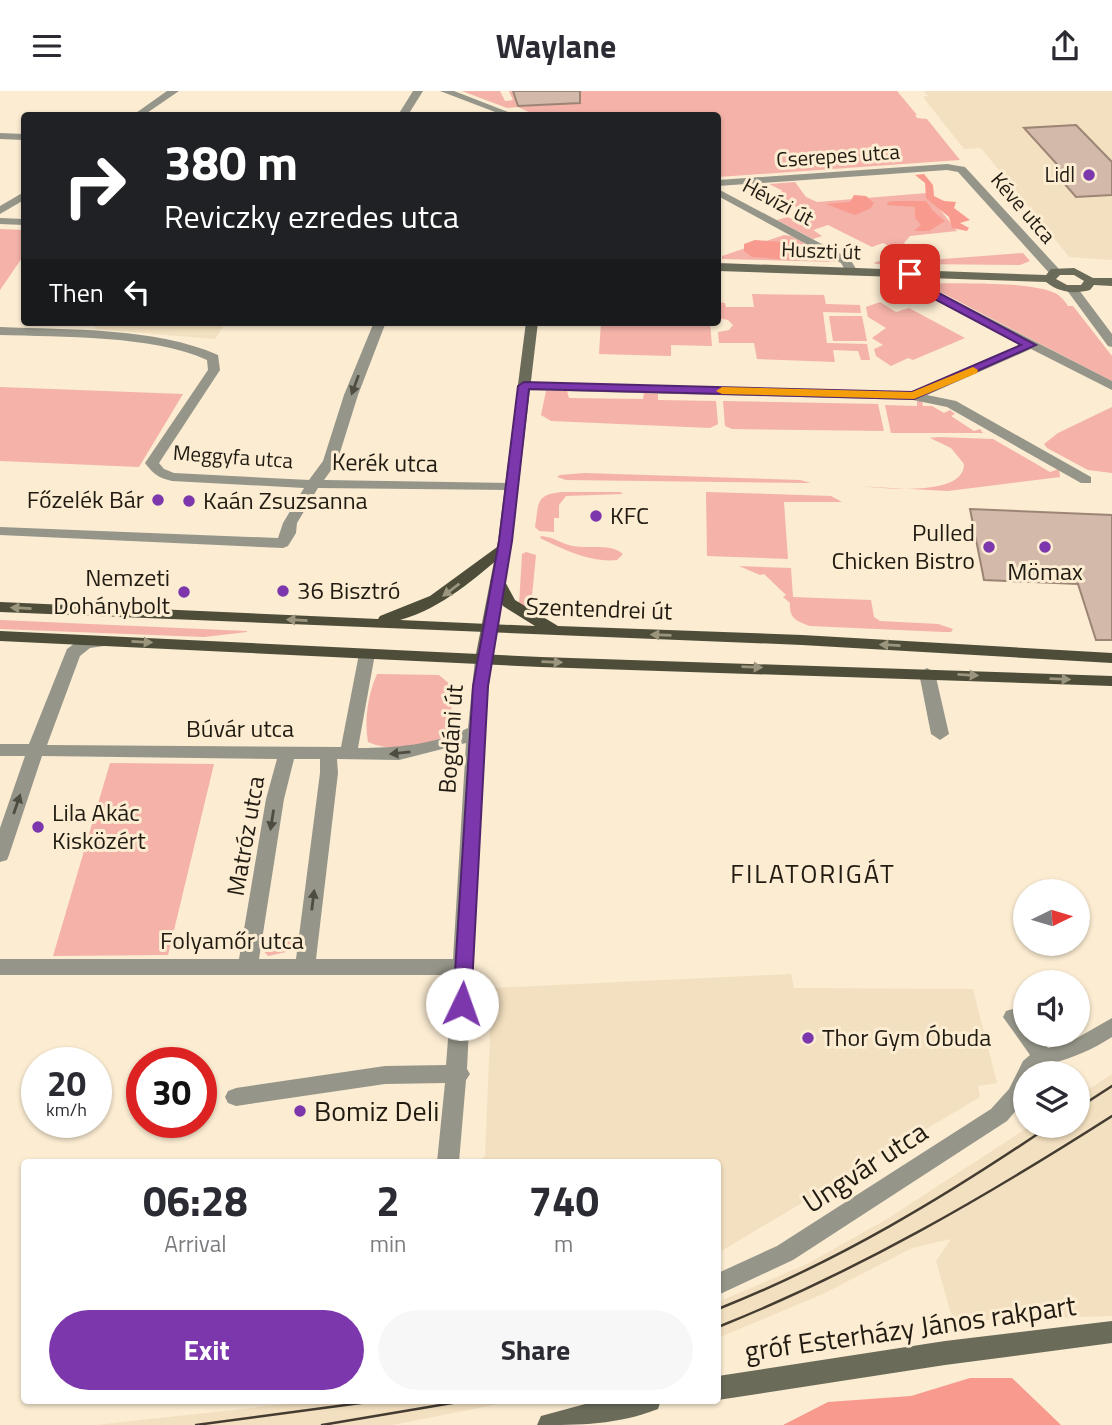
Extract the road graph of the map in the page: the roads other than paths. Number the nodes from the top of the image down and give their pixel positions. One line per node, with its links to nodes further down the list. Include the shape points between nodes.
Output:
1 (174, 91): 4 (street)
2 (418, 91): 5 (street)
3 (445, 91): 6 (street)
4 (142, 112)
5 (405, 112)
6 (503, 112)
7 (0, 136): 8 (street)
8 (21, 137)
9 (961, 169): 10 (street, Cserepes utca); 19 (street, Kéve utca)
10 (721, 183)
11 (721, 194): 17 (street, Hévízi út, via 846,261)
12 (21, 197): 13 (street)
13 (0, 211)
14 (2, 220): 15 (street)
15 (21, 222)
16 (721, 267): 17 (street, Huszti út)
17 (852, 272): 18 (street, Huszti út)
18 (910, 274): 19 (street, Huszti út); 28 (street, via 916,285)
19 (1052, 276): 20 (street, via 1075,271); 22 (street, via 1057,286)
20 (1090, 281): 21 (street); 22 (street, via 1086,287)
21 (1112, 282)
22 (1072, 289): 27 (street)
23 (378, 326): 33 (street, one-way to 33, via 330,462)
24 (532, 326): 29 (street, Bogdáni út)
25 (54, 328): 26 (street); 33 (street, Meggyfa utca, via 182,348 213,358 214,370 152,463 159,472 172,477)
26 (0, 331)
27 (1112, 343)
28 (1030, 345): 30 (street); 31 (street)
29 (524, 386): 31 (street); 34 (street, Bogdáni út)
30 (1112, 386)
31 (914, 396): 32 (street, via 951,404)
32 (1086, 480)
33 (313, 484): 34 (street, Kerék utca); 35 (street, Kerék utca, via 283,543)
34 (512, 487): 36 (street, Bogdáni út)
35 (0, 531)
36 (504, 548): 37 (street, Bogdáni út); 39 (main road, one-way to 39, via 443,597)
37 (498, 581): 40 (street, Bogdáni út); 41 (main road, via 509,603)
38 (0, 607): 39 (main road, Szentendrei út, one-way to 38)
39 (365, 623): 40 (main road, Szentendrei út)
40 (489, 629): 41 (main road, Szentendrei út); 46 (street, Bogdáni út)
41 (558, 632): 45 (main road, Szentendrei út, one-way to 41, via 828,641)
42 (0, 636): 43 (main road)
43 (105, 641): 44 (main road, one-way to 44); 52 (street, via 77,647)
44 (367, 654): 46 (main road); 55 (street)
45 (1112, 658)
46 (484, 659): 47 (main road, one-way to 47); 49 (street, Bogdáni út)
47 (927, 673): 48 (main road, one-way to 48); 50 (street)
48 (1112, 681)
49 (476, 731): 55 (street, Búvár utca, one-way to 55, via 429,749); 60 (street, Bogdáni út)
50 (940, 734)
51 (0, 750): 52 (street, Búvár utca)
52 (35, 752): 53 (street, Búvár utca); 56 (street, one-way to 52)
53 (287, 754): 54 (street, Búvár utca); 58 (street, Matróz utca, one-way to 58, via 275,799)
54 (328, 754): 55 (street, Búvár utca); 59 (street, one-way to 54)
55 (348, 754)
56 (0, 855)
57 (0, 967): 58 (street, Folyamőr utca)
58 (248, 967): 59 (street, Folyamőr utca)
59 (305, 967): 60 (street, Folyamőr utca)
60 (464, 967): 65 (street, Bogdáni út)
61 (1112, 1026): 63 (street, Ungvár utca, via 1071,1051)
62 (1036, 1047): 63 (street)
63 (1043, 1057): 64 (street, Ungvár utca)
64 (1037, 1061)
65 (459, 1074): 66 (street, via 385,1075); 68 (street, Bogdáni út)
66 (236, 1097)
67 (1013, 1099): 69 (street, Ungvár utca, via 999,1115 785,1253)
68 (448, 1159)
69 (721, 1283)
70 (1112, 1332): 71 (street, gróf Esterházy János rakpart)
71 (721, 1388)
72 (633, 1404): 73 (street)
73 (550, 1425)

